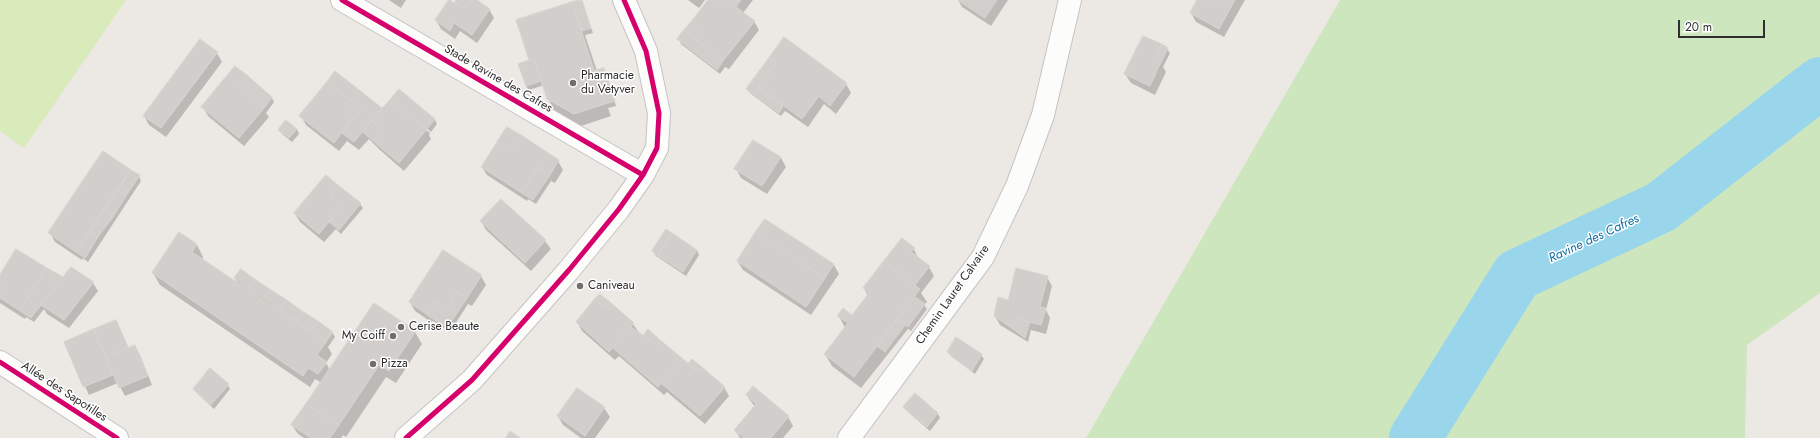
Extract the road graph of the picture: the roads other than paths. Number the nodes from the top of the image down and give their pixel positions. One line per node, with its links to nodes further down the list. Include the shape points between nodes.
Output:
1 (342, 0): 4 (street, Stade Ravine des Cafres)
2 (624, 0): 4 (street, via 646,51 659,113 656,148)
3 (1070, 0): 8 (street, Chemin Lauret Calvaire, via 1042,115 1017,186 983,257)
4 (643, 175): 7 (street, via 569,270 472,380)
5 (0, 362): 6 (street, Allée des Sapotilles)
6 (117, 438)
7 (406, 438)
8 (849, 438)

